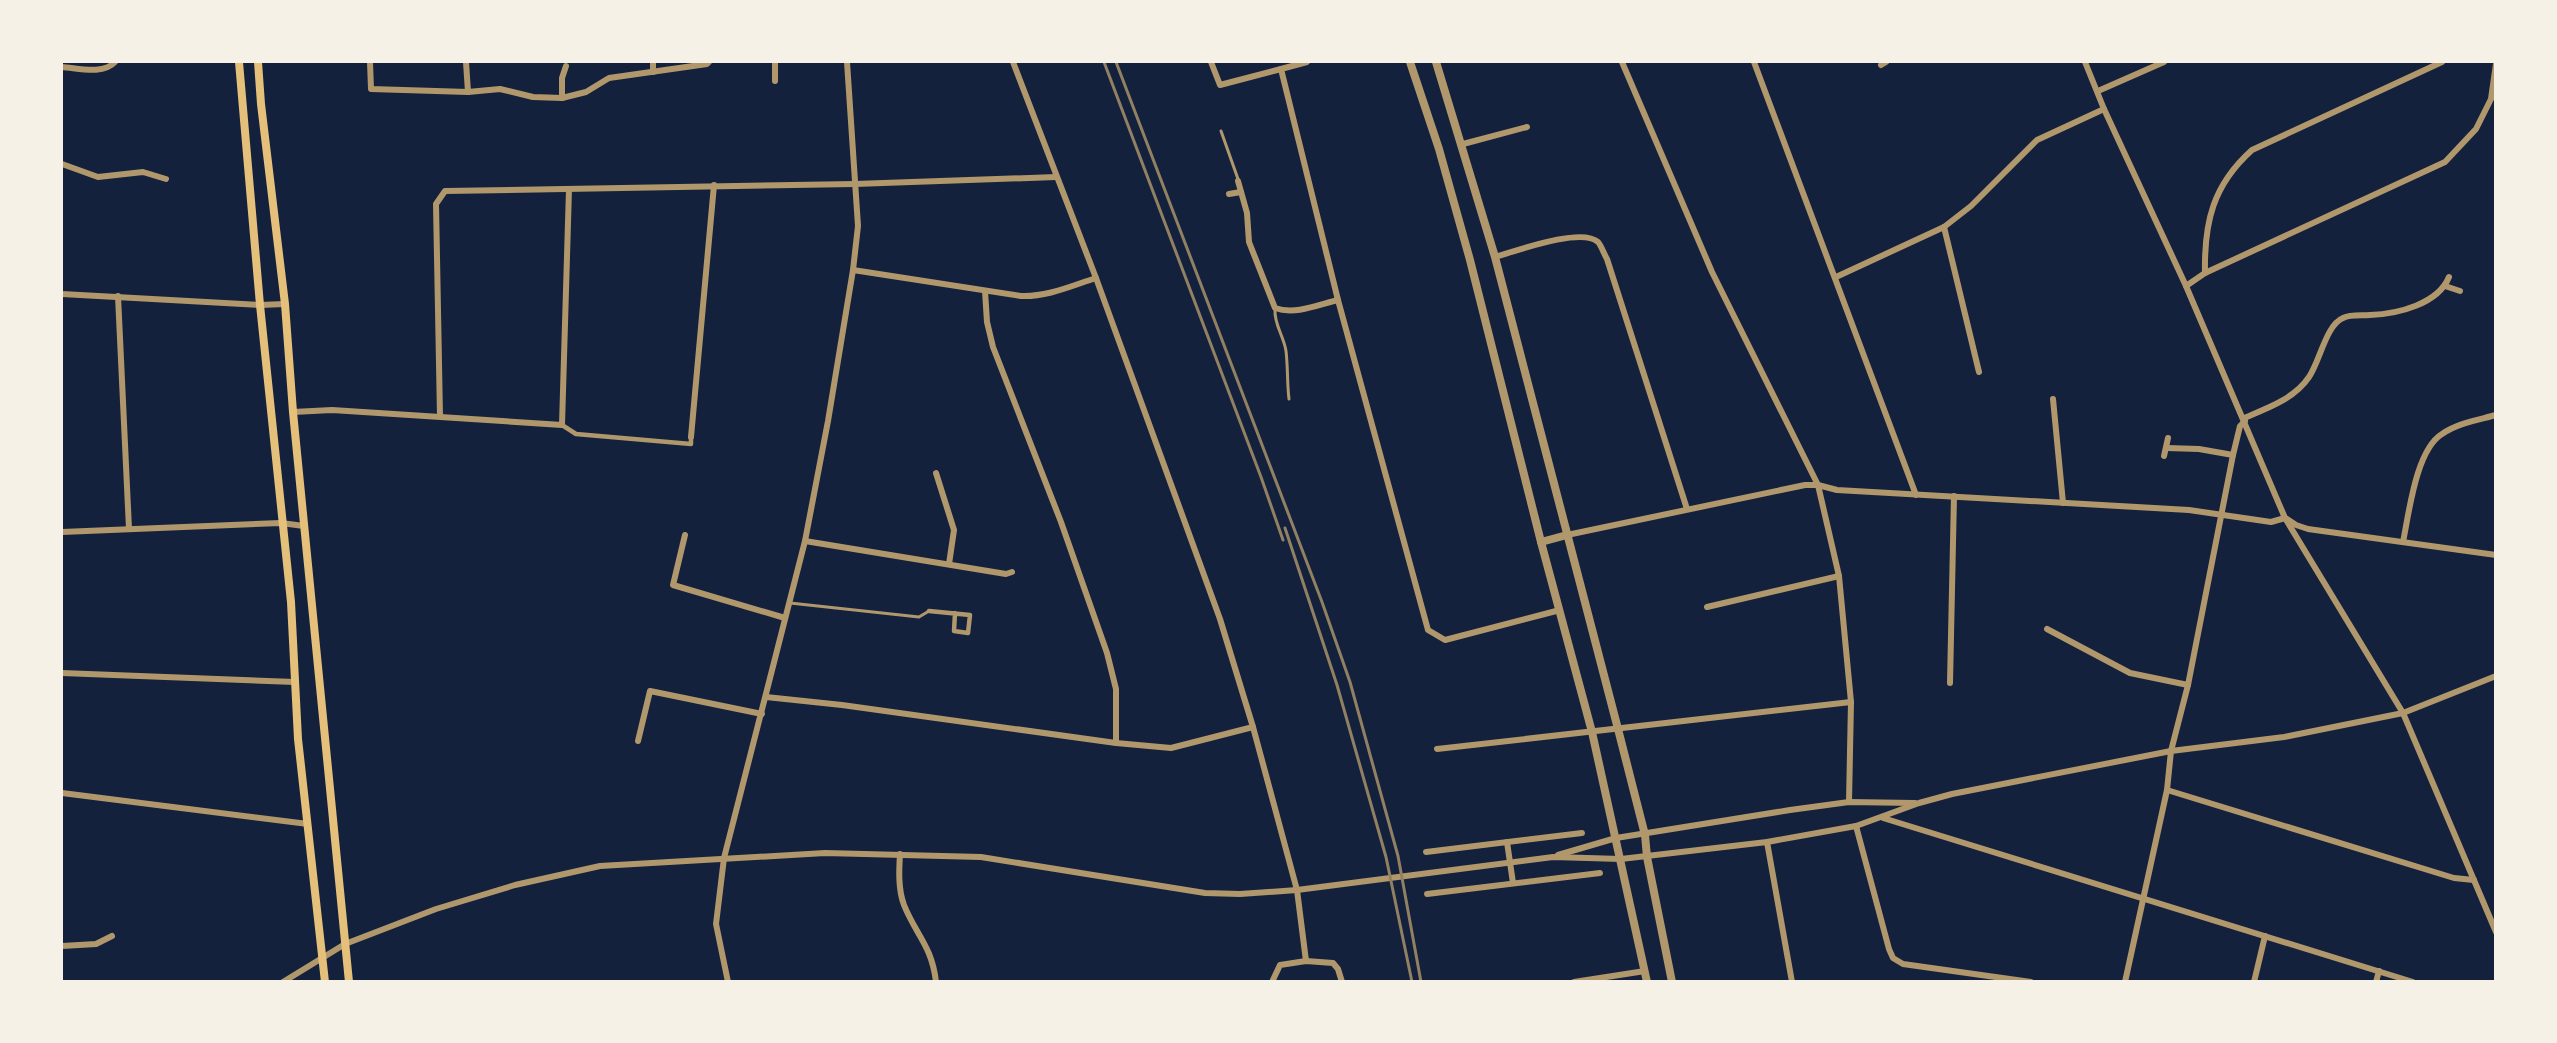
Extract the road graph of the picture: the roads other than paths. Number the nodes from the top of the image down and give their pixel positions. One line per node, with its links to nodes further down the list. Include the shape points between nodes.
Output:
1 (115, 62): 22 (street, via 100,70)
2 (239, 62): 57 (main road)
3 (258, 62): 56 (main road)
4 (370, 62): 27 (street, via 371,89)
5 (466, 62): 27 (street)
6 (653, 62): 24 (street)
7 (709, 62): 24 (street)
8 (775, 62): 25 (street)
9 (846, 62): 37 (street)
10 (1013, 62): 34 (street)
11 (1211, 62): 23 (street, via 1220,85)
12 (1307, 62): 23 (street)
13 (1410, 62): 87 (street, via 1470,260)
14 (1436, 62): 32 (street)
15 (1622, 62): 73 (street, via 1712,272)
16 (1754, 62): 46 (street)
17 (2085, 62): 26 (street)
18 (2164, 62): 26 (street)
19 (2442, 62): 45 (street, via 2252,150 2230,173 2212,207 2204,243)
20 (2496, 64): 45 (street, via 2491,99 2476,129 2445,162)
21 (566, 66): 28 (street)
22 (62, 67)
23 (1281, 69): 55 (street)
24 (653, 72): 28 (street, via 609,78 586,92)
25 (775, 81)
26 (2098, 91): 29 (street)
27 (468, 92): 28 (street, via 500,89 533,97)
28 (562, 98)
29 (2104, 109): 42 (street, via 2037,140 1971,206); 49 (street)
30 (1527, 127): 32 (street)
31 (1221, 131): 36 (lane)
32 (1463, 144): 43 (street)
33 (62, 164): 35 (street, via 98,177 143,172)
34 (1056, 177): 37 (street); 48 (street)
35 (166, 179)
36 (1238, 181): 40 (street)
37 (855, 184): 38 (street); 44 (street, via 858,226)
38 (714, 185): 39 (street); 67 (street)
39 (569, 189): 64 (street, via 445,191 436,204); 66 (street)
40 (1241, 192): 41 (street); 58 (street, via 1249,242)
41 (1229, 194)
42 (1944, 227): 46 (street); 59 (street)
43 (1495, 257): 77 (street, via 1566,238 1585,237 1598,242); 85 (street)
44 (853, 270): 51 (street); 86 (street)
45 (2205, 273): 49 (street)
46 (1836, 277): 74 (street)
47 (2449, 277): 50 (street)
48 (1096, 278): 51 (street, via 1036,297); 109 (street, via 1212,597)
49 (2186, 286): 65 (street)
50 (2445, 286): 52 (street); 65 (street, via 2433,298 2407,308 2343,318 2330,330 2309,378 2292,395)
51 (985, 291): 113 (street, via 993,347 1107,653 1116,689)
52 (2460, 291)
53 (62, 294): 54 (street)
54 (118, 296): 57 (street); 82 (street)
55 (1338, 300): 58 (street, via 1294,310); 96 (street, via 1428,630 1445,640)
56 (285, 303): 57 (street); 62 (main road)
57 (260, 304): 80 (main road)
58 (1275, 308): 60 (lane, via 1286,352)
59 (1979, 372)
60 (1289, 399)
61 (2053, 399): 76 (street)
62 (293, 412): 64 (street, via 332,410); 81 (main road)
63 (2496, 415): 88 (street, via 2455,427 2431,443 2419,473)
64 (440, 416): 66 (street)
65 (2245, 419): 70 (street); 79 (street)
66 (562, 425): 67 (street, via 576,434 691,444)
67 (691, 437)
68 (2168, 438): 69 (street)
69 (2167, 448): 70 (street); 71 (street)
70 (2234, 455): 78 (street)
71 (2164, 456)
72 (936, 473): 90 (street, via 954,530)
73 (1818, 485): 74 (street, via 1837,490); 77 (street); 92 (street)
74 (1916, 495): 75 (street)
75 (1954, 496): 76 (street); 103 (street)
76 (2063, 502): 78 (street, via 2189,510)
77 (1687, 509): 85 (street)
78 (2223, 516): 79 (street, via 2271,522); 104 (street)
79 (2285, 518): 88 (street, via 2308,529); 107 (street)
80 (281, 523): 81 (street); 82 (street); 102 (main road, via 291,602)
81 (304, 526): 146 (main road)
82 (129, 529): 83 (street)
83 (62, 532)
84 (685, 535): 98 (street, via 673,585)
85 (1567, 535): 87 (street); 110 (street)
86 (804, 541): 90 (street); 93 (street)
87 (1541, 542): 96 (street)
88 (2403, 542): 89 (street)
89 (2496, 555)
90 (949, 564): 91 (street)
91 (1012, 572)
92 (1839, 576): 94 (street); 106 (street)
93 (789, 603): 95 (lane, via 919,617); 98 (street)
94 (1707, 607)
95 (929, 610): 97 (street)
96 (1560, 610): 111 (street)
97 (955, 614): 97 (street, via 970,615 968,633 954,631)
98 (785, 618): 105 (street)
99 (2047, 629): 104 (street, via 2130,673)
100 (62, 673): 102 (street)
101 (2496, 676): 107 (street)
102 (295, 682): 121 (main road)
103 (1950, 683)
104 (2188, 685): 115 (street)
105 (766, 697): 108 (street); 113 (street)
106 (1851, 702): 110 (street); 118 (street)
107 (2403, 713): 115 (street, via 2284,737); 138 (street)
108 (762, 714): 112 (street, via 650,690); 132 (street)
109 (1253, 727): 113 (street, via 1171,748); 140 (street)
110 (1618, 729): 111 (street); 124 (street)
111 (1592, 732): 114 (street); 125 (street)
112 (638, 741)
113 (1116, 743)
114 (1437, 750)
115 (2171, 751): 116 (street); 119 (street)
116 (2167, 790): 138 (street, via 2454,878); 142 (street)
117 (62, 793): 121 (street)
118 (1850, 802): 119 (street); 124 (street)
119 (1918, 803): 120 (street)
120 (1882, 818): 122 (street); 142 (street)
121 (308, 824): 148 (main road)
122 (1856, 826): 127 (street); 163 (street, via 1893,958 1903,964)
123 (1582, 833): 126 (street)
124 (1645, 835): 125 (street); 130 (street)
125 (1616, 838): 131 (street); 134 (street)
126 (1507, 842): 128 (street); 135 (street)
127 (1767, 842): 130 (street); 162 (street)
128 (1426, 852)
129 (900, 854): 132 (street); 140 (street, via 981,857 1205,893); 156 (street, via 904,905 928,946)
130 (1647, 856): 134 (street); 161 (street)
131 (1553, 857): 133 (street); 135 (street)
132 (724, 858): 146 (street, via 600,866 515,885 436,909); 155 (street, via 716,924)
133 (1587, 858): 134 (street); 137 (street)
134 (1621, 859): 150 (street)
135 (1511, 862): 139 (street); 140 (street)
136 (1600, 873): 137 (street)
137 (1588, 874): 139 (street)
138 (2474, 880): 143 (street)
139 (1513, 883): 141 (street)
140 (1297, 890): 149 (street)
141 (1427, 894)
142 (2143, 897): 145 (street); 164 (street)
143 (2496, 932)
144 (112, 936): 147 (street, via 96,944)
145 (2265, 936): 151 (street); 165 (street)
146 (345, 944): 148 (street); 154 (main road)
147 (62, 946)
148 (323, 959): 152 (street); 153 (main road)
149 (1306, 961): 157 (street, via 1280,965); 158 (street, via 1333,963)
150 (1645, 971): 159 (street); 160 (street)
151 (2379, 971): 166 (street); 167 (street)
152 (283, 981)
153 (325, 981)
154 (349, 981)
155 (728, 981)
156 (936, 981)
157 (1272, 981)
158 (1342, 981)
159 (1574, 981)
160 (1647, 981)
161 (1672, 981)
162 (1792, 981)
163 (2031, 981)
164 (2125, 981)
165 (2254, 981)
166 (2376, 981)
167 (2413, 981)

